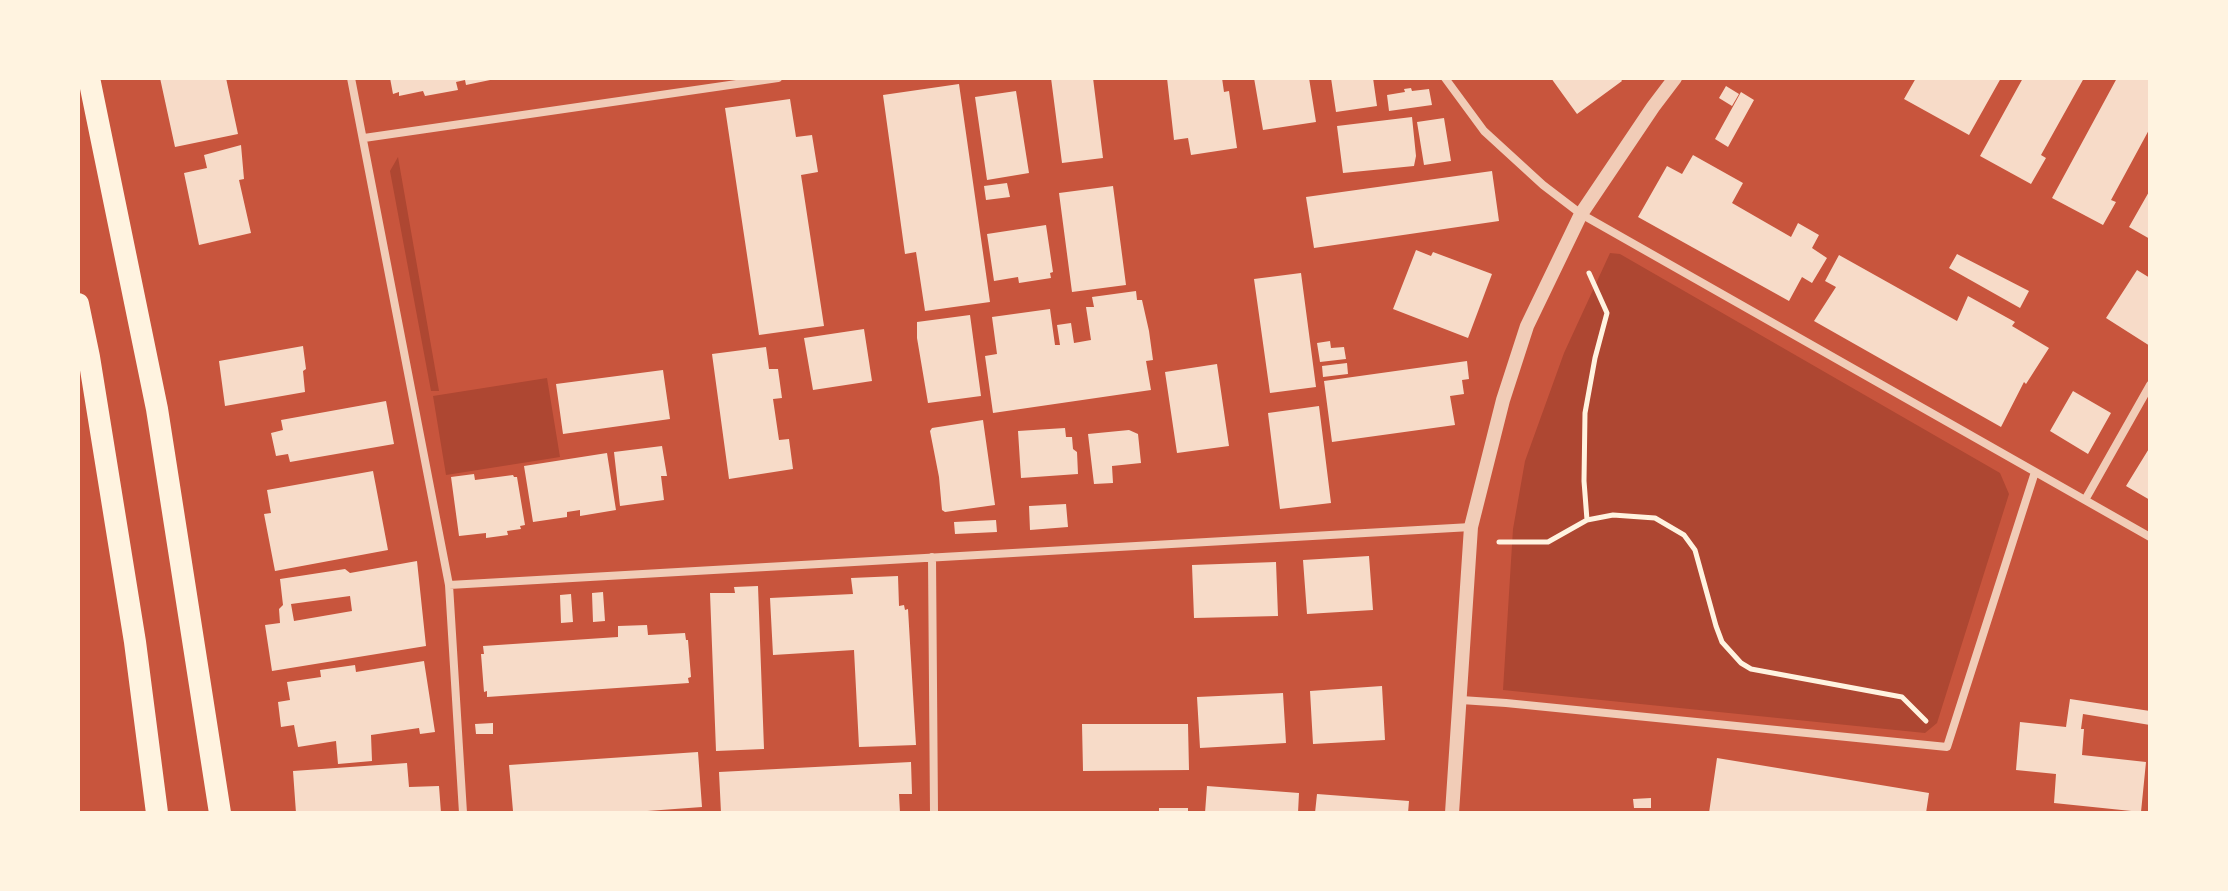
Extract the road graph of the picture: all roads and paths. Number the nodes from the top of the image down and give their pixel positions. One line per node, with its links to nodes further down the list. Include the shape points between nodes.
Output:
1 (89, 78): 22 (highway, via 157,409)
2 (351, 78): 6 (street)
3 (778, 78): 6 (street)
4 (1445, 78): 7 (street, via 1494,140)
5 (1675, 78): 7 (street)
6 (364, 138): 18 (street)
7 (1581, 214): 11 (street); 14 (street, via 1527,326)
8 (1589, 273): 13 (path, via 1607,313 1585,413)
9 (78, 304): 21 (highway, via 135,642)
10 (2150, 385): 12 (street)
11 (2035, 472): 12 (street); 20 (street)
12 (2085, 500): 15 (street)
13 (1587, 520): 16 (path, via 1548,542); 20 (path, via 1632,515 1674,527 1695,550 1716,626 1735,658 1751,669 1902,697)
14 (1471, 527): 17 (street); 19 (street)
15 (2150, 537)
16 (1499, 542)
17 (932, 557): 18 (street); 24 (street)
18 (449, 585): 23 (street)
19 (1461, 700): 20 (street); 25 (street)
20 (1947, 747)
21 (157, 813)
22 (220, 813)
23 (463, 813)
24 (934, 813)
25 (1452, 813)

